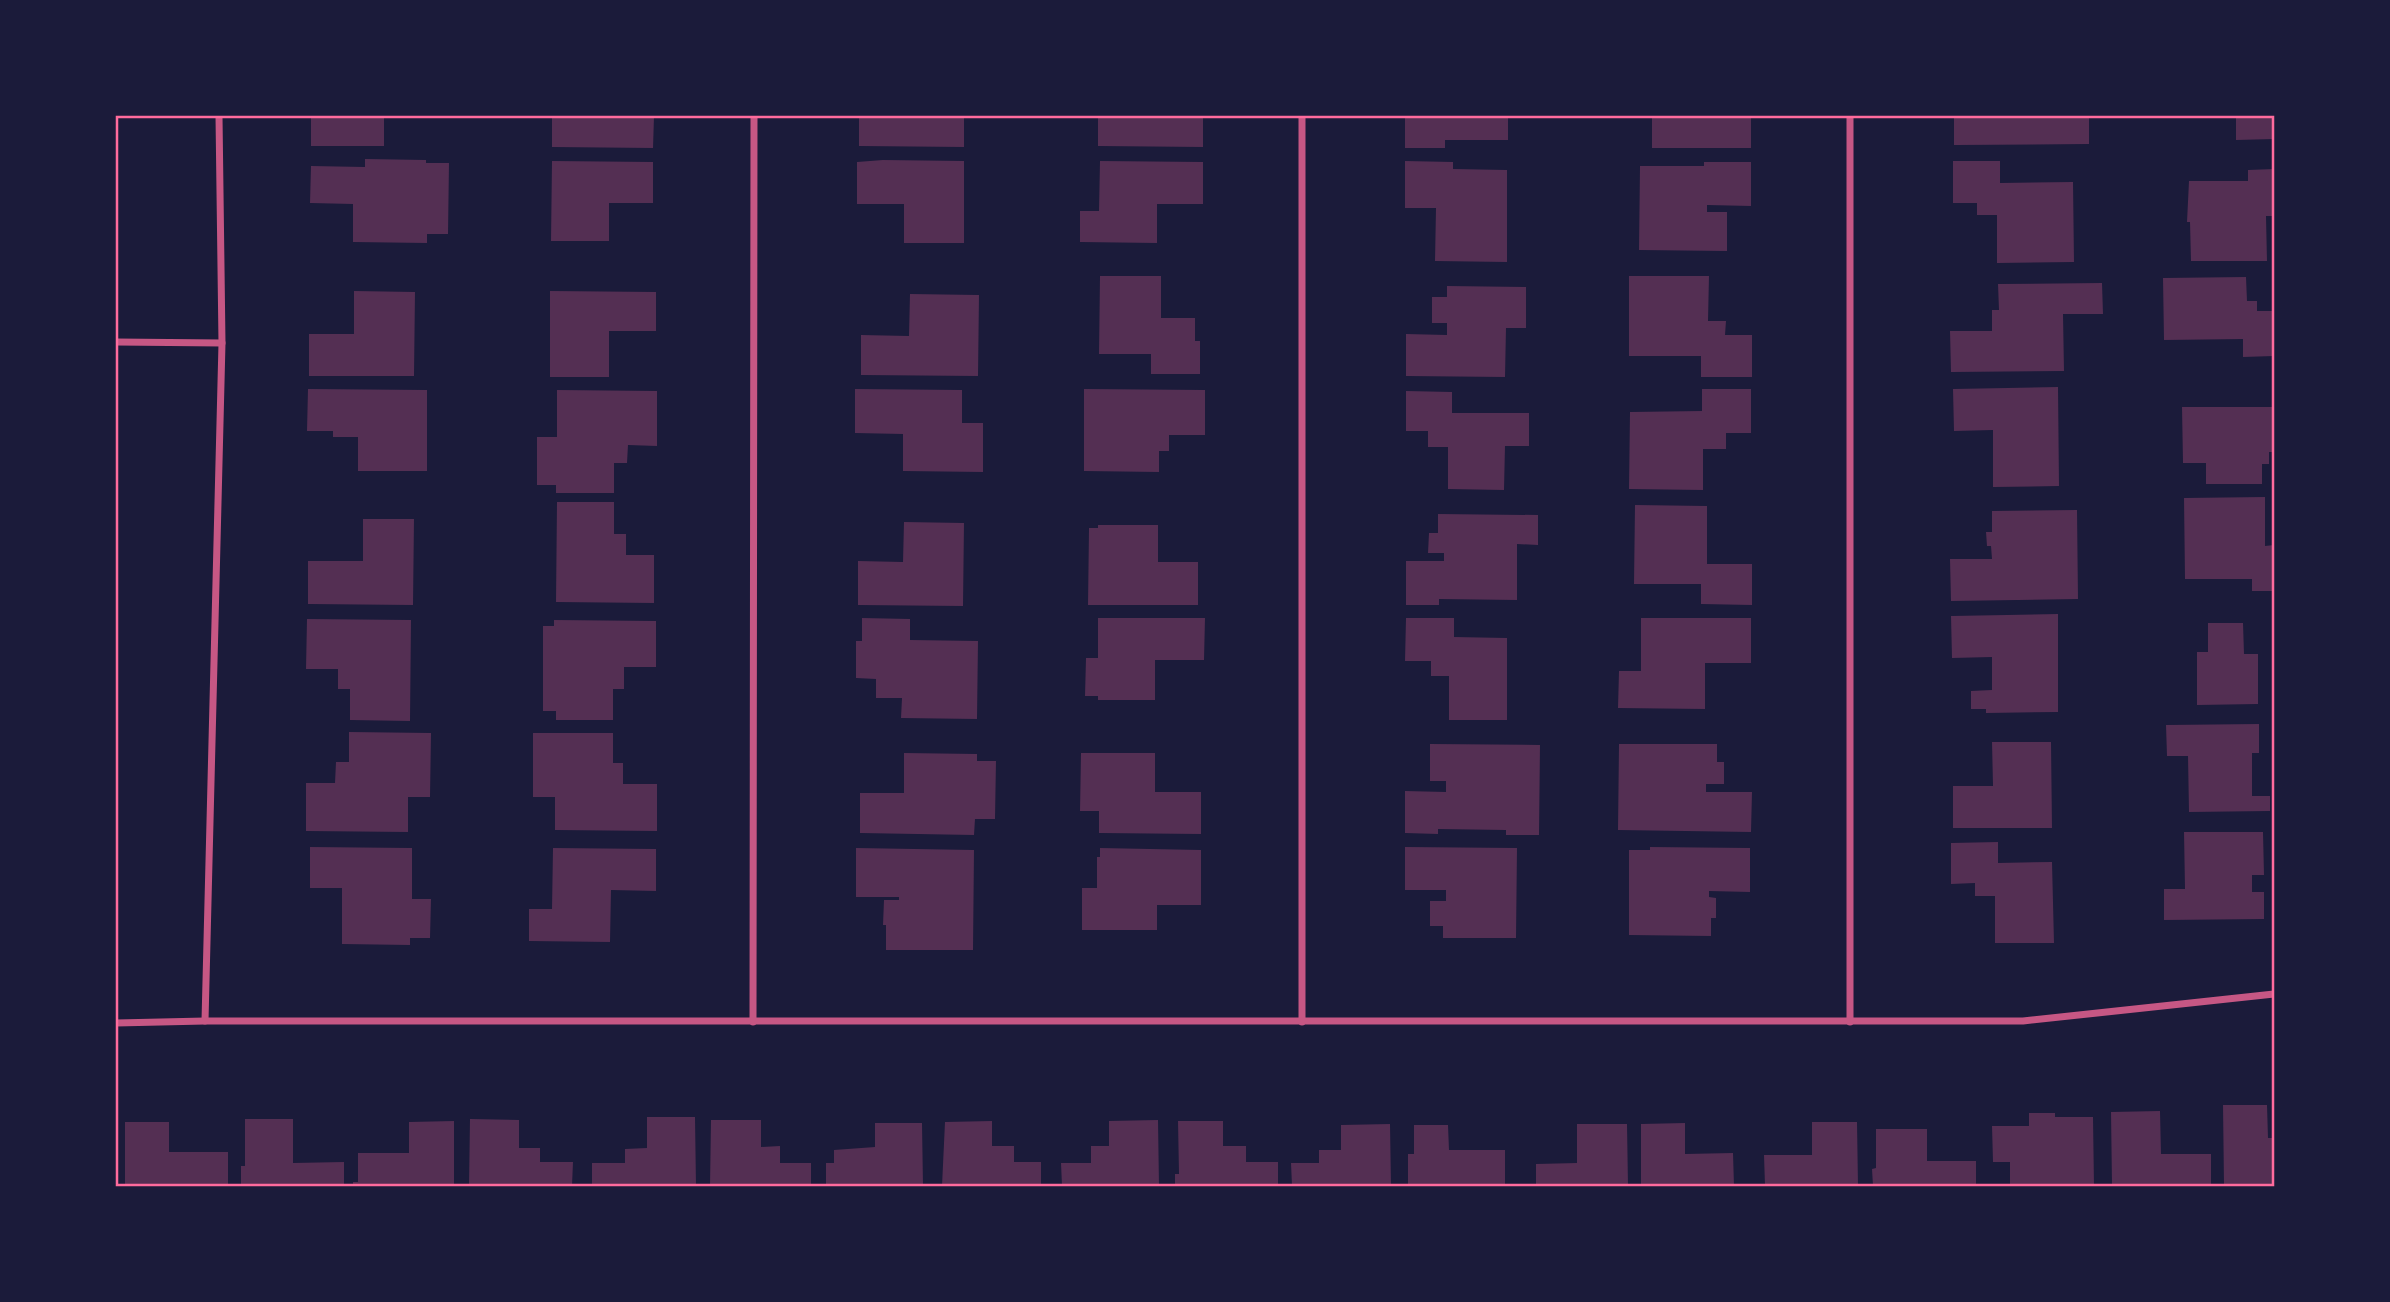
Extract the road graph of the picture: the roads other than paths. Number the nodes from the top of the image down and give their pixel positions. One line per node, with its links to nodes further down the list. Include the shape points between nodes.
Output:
1 (219, 116): 6 (street)
2 (754, 116): 9 (street)
3 (1302, 116): 10 (street)
4 (1850, 116): 11 (street)
5 (116, 342): 6 (street)
6 (222, 342): 8 (street)
7 (2274, 994): 11 (street, via 2022,1021)
8 (205, 1021): 9 (street); 12 (street)
9 (753, 1022): 10 (street)
10 (1301, 1022): 11 (street)
11 (1850, 1022)
12 (116, 1023)

